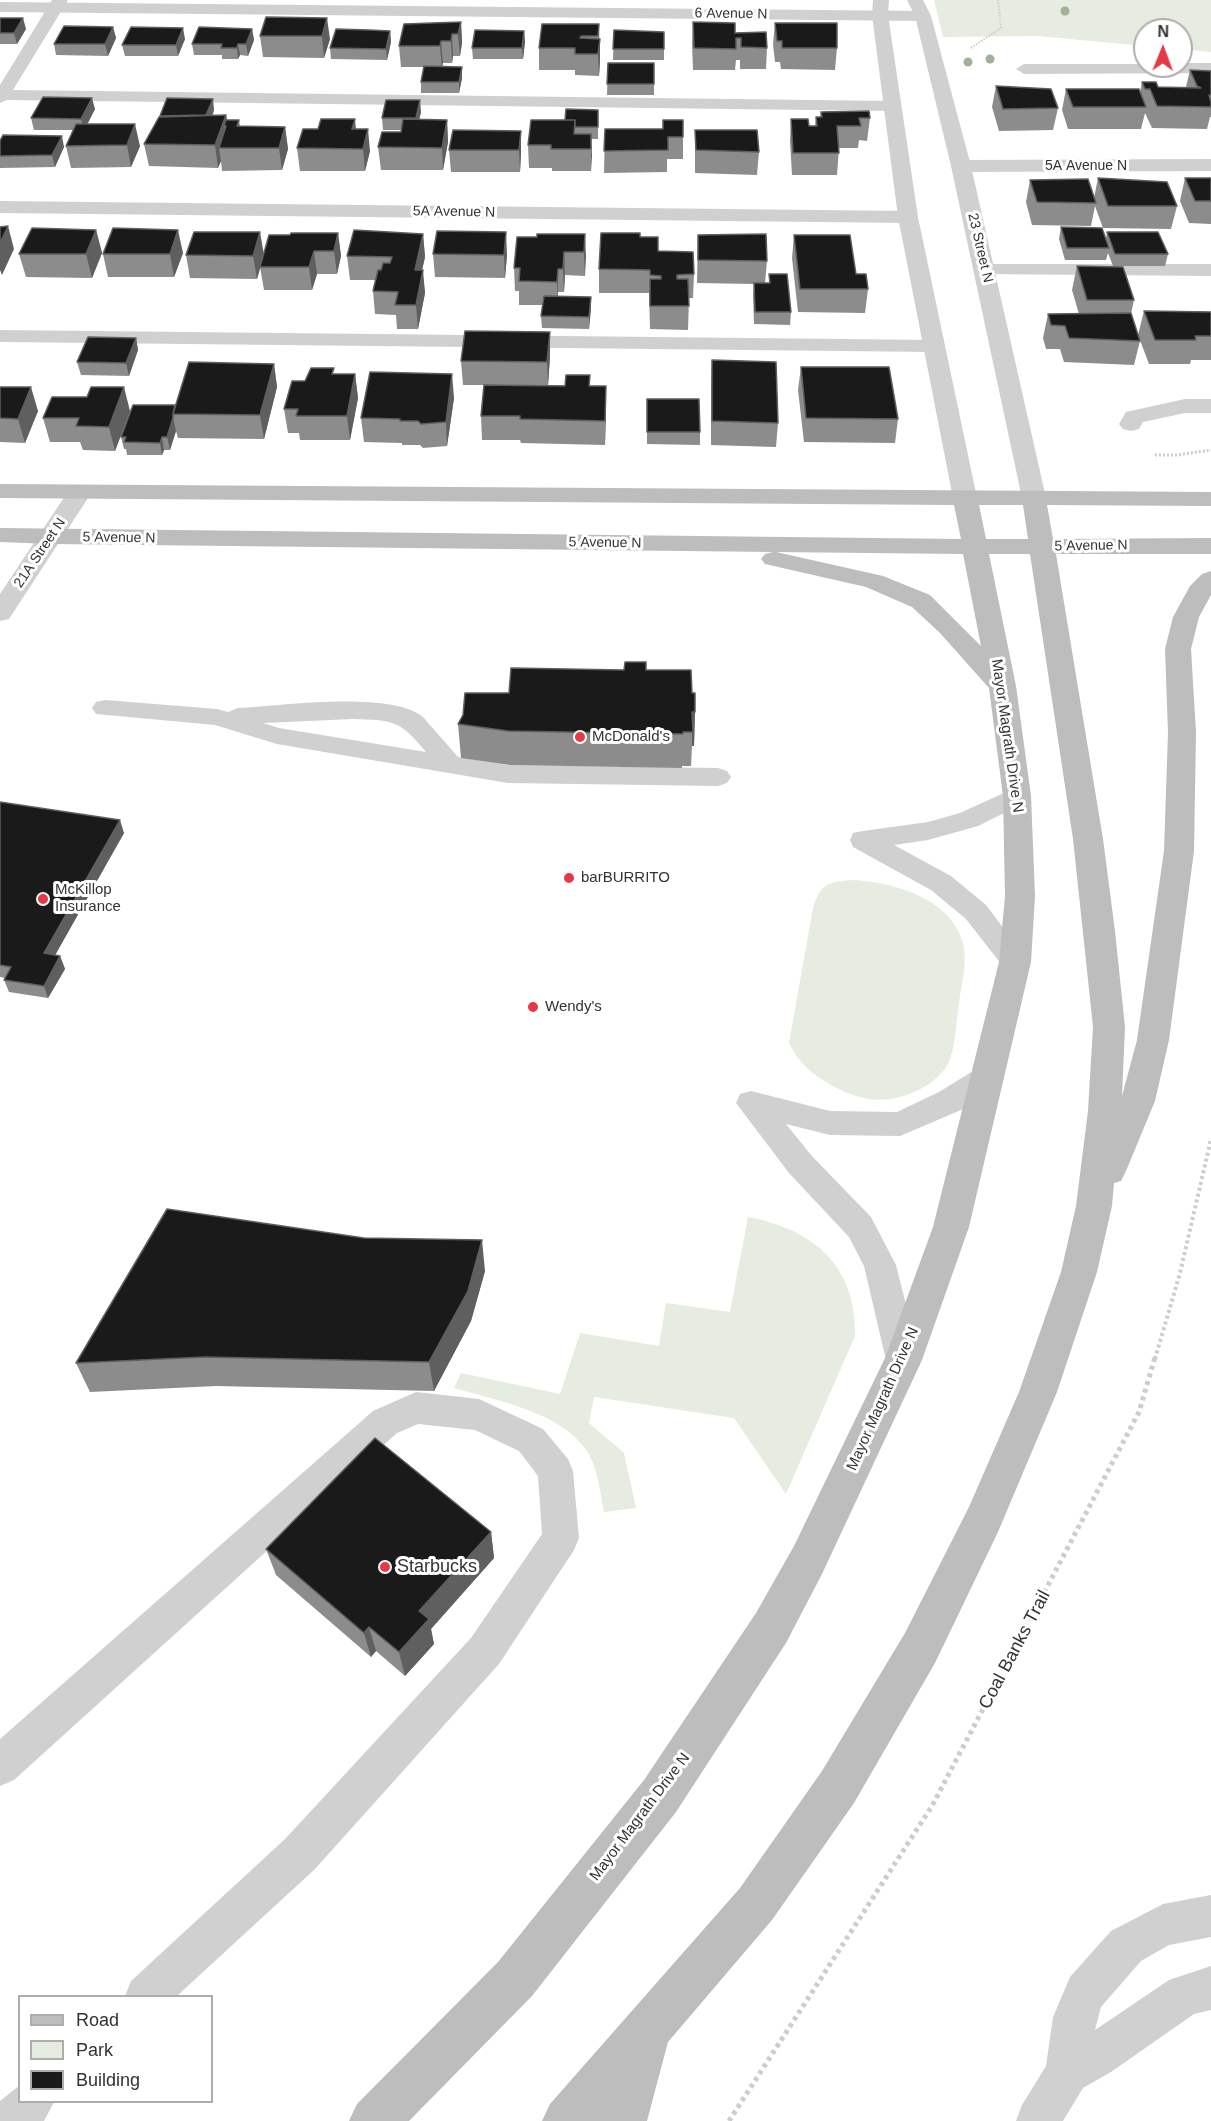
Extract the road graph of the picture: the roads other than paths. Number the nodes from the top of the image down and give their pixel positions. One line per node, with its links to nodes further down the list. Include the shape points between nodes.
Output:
1 (58, 3): 2 (street, 6 Avenue N); 3 (street, 6 Avenue N); 7 (lane)
2 (0, 6)
3 (881, 8): 4 (street, 6 Avenue N); 8 (street)
4 (919, 8): 10 (street, 23 Street N)
5 (1211, 68): 6 (lane)
6 (1024, 69)
7 (1, 96): 8 (lane)
8 (893, 106): 12 (street)
9 (1211, 165): 10 (street, 5A Avenue N)
10 (961, 166): 13 (street, 23 Street N)
11 (0, 207): 12 (street, 5A Avenue N)
12 (908, 217): 16 (street)
13 (985, 270): 14 (lane); 22 (street, 23 Street N)
14 (1211, 270)
15 (0, 336): 16 (lane)
16 (935, 346): 21 (street)
17 (1211, 406): 18 (street, via 1174,408 1134,417)
18 (1131, 424)
19 (0, 491): 20 (main road)
20 (80, 492): 21 (main road); 25 (street, 21A Street N)
21 (965, 498): 22 (main road); 27 (main road, Mayor Magrath Drive N)
22 (1034, 498): 23 (main road); 29 (main road)
23 (1211, 499)
24 (0, 535): 25 (main road, 5 Avenue N)
25 (52, 537): 26 (main road, 5 Avenue N); 31 (street, 21A Street N)
26 (662, 544): 27 (main road, 5 Avenue N); 32 (main road, via 783,560 874,581 921,601)
27 (976, 546): 29 (main road, 5 Avenue N); 32 (main road, Mayor Magrath Drive N)
28 (1211, 546): 29 (main road, 5 Avenue N)
29 (1044, 547): 40 (main road, via 1088,839 1109,1027 1106,1111)
30 (1211, 579): 40 (main road, via 1186,617 1178,649 1182,732 1179,850 1153,1040 1138,1101)
31 (0, 613)
32 (1002, 686): 37 (main road, Mayor Magrath Drive N)
33 (105, 708): 34 (lane)
34 (217, 717): 35 (lane, via 277,736); 35 (lane, via 395,712 421,730)
35 (448, 762): 36 (lane, via 508,774)
36 (718, 777)
37 (1017, 796): 38 (main road, Mayor Magrath Drive N, via 1020,896); 38 (lane, via 969,820 928,831 863,840 941,883 976,912)
38 (1015, 962): 39 (main road, Mayor Magrath Drive N)
39 (989, 1076): 41 (main road, Mayor Magrath Drive N, via 951,1227); 41 (lane, via 950,1101 900,1124 830,1123 751,1103 800,1164 860,1227 880,1265)
40 (1094, 1206): 46 (main road, via 1079,1272 1038,1392 984,1519 920,1648 838,1787 756,1904)
41 (903, 1359): 50 (main road, Mayor Magrath Drive N, via 808,1560 771,1628 660,1796 515,1979)
42 (0, 1766): 45 (lane, via 385,1422 416,1408 479,1415 531,1440 555,1471 561,1538 485,1651 300,1854)
43 (1211, 1916): 47 (lane, via 1163,1924 1126,1946 1085,1992 1076,2016)
44 (1211, 1988): 47 (lane, via 1184,1995)
45 (147, 1995)
46 (649, 2024): 51 (main road); 52 (main road)
47 (1067, 2072): 53 (lane)
48 (32, 2103): 49 (lane)
49 (11, 2121)
50 (374, 2121)
51 (567, 2121)
52 (622, 2121)
53 (1038, 2121)

